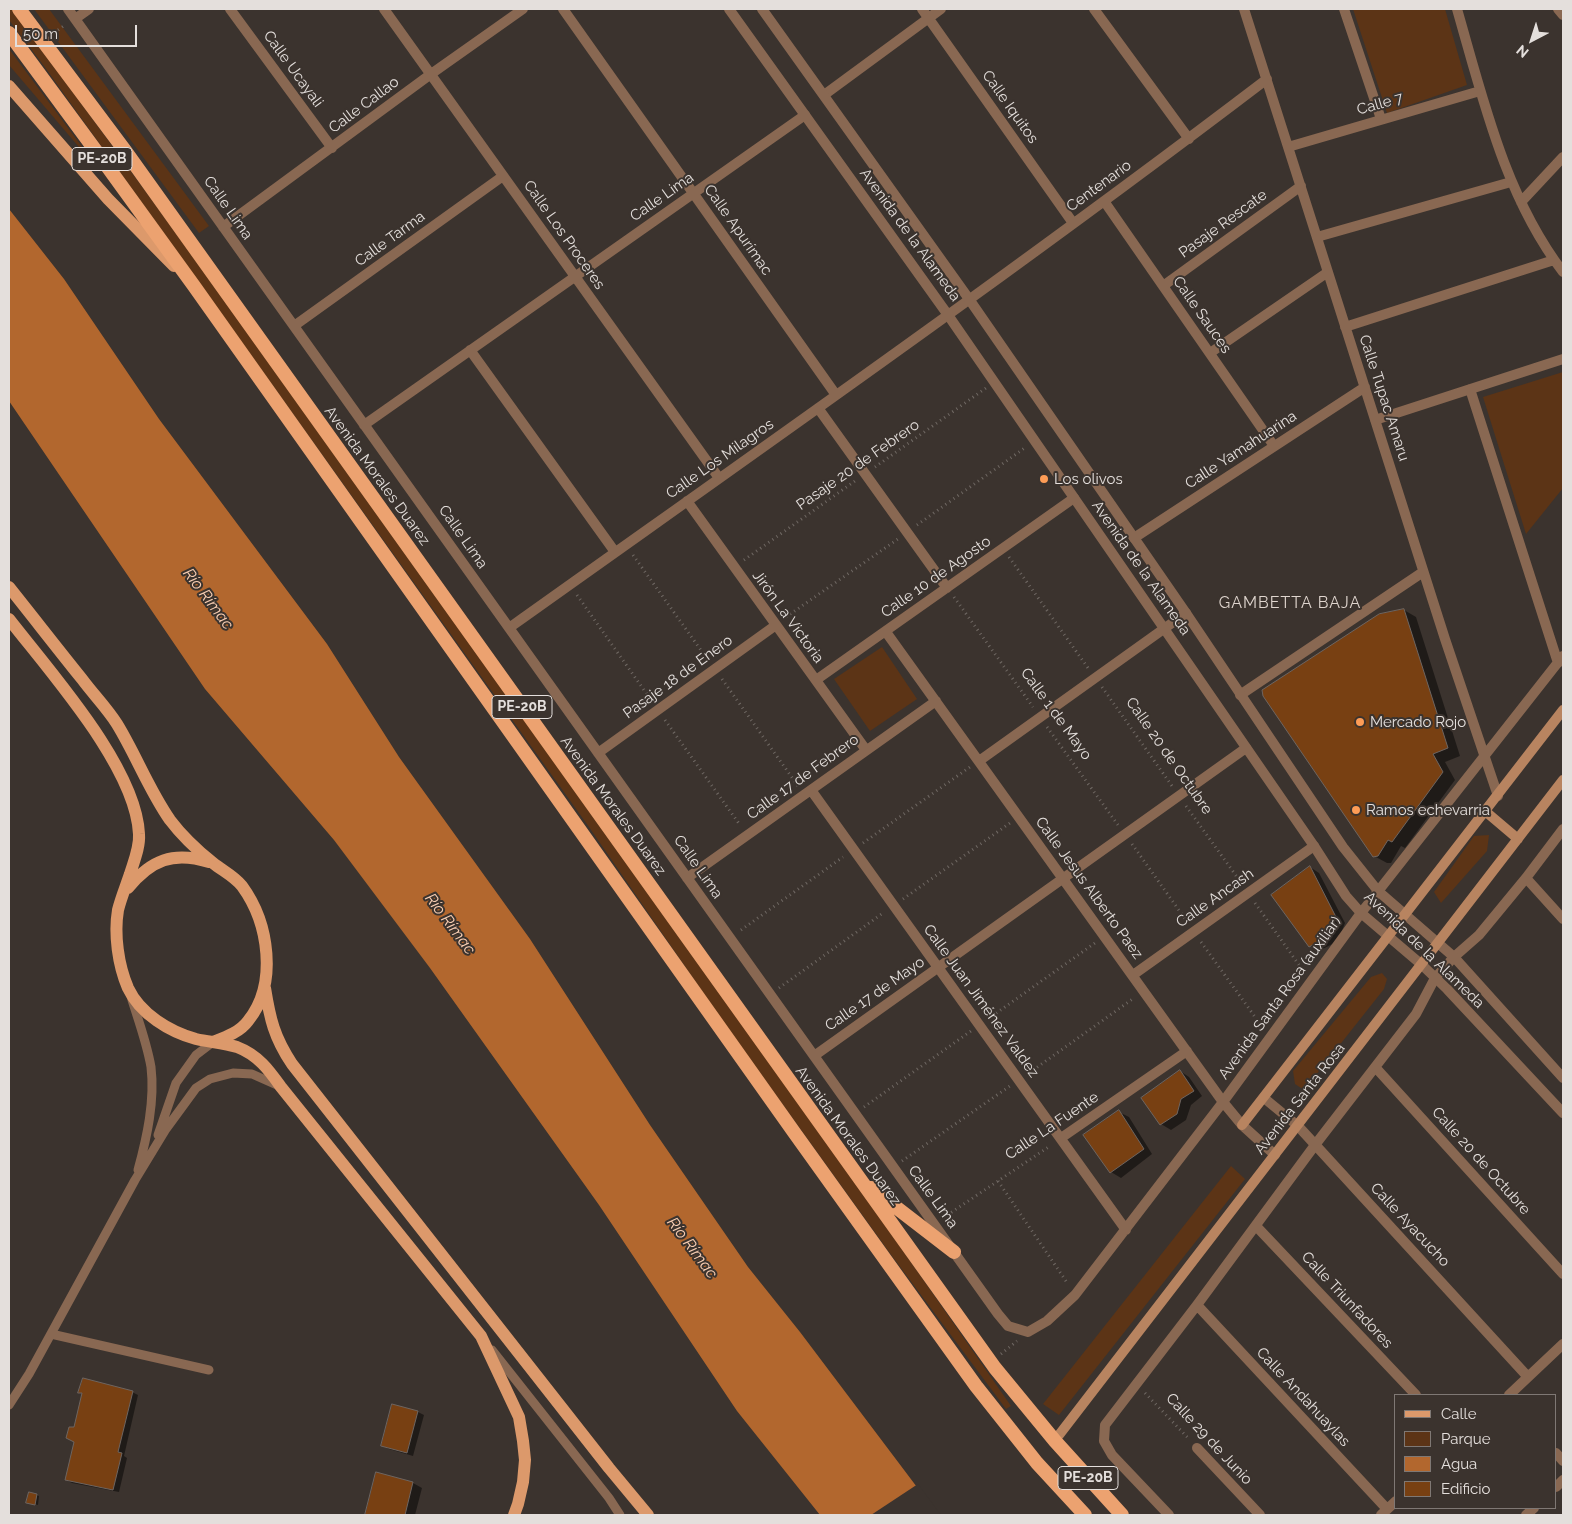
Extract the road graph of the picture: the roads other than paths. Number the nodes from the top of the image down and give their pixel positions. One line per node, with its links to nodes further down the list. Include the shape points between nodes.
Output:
1 (19, 9): 126 (highway, Avenida Morales Duarez / PE-20B, via 143,176)
2 (68, 9): 19 (street, Calle Lima)
3 (89, 9): 19 (street)
4 (230, 9): 30 (street, Calle Ucayali)
5 (384, 9): 21 (street, Calle Los Proceres)
6 (523, 9): 21 (street, Calle Callao)
7 (562, 9): 35 (street, Calle Apurímac)
8 (729, 9): 26 (street, Avenida de la Alameda)
9 (762, 9): 25 (street, Avenida de la Alameda)
10 (922, 9): 18 (street, Calle Iquitos)
11 (941, 9): 18 (street)
12 (1094, 9): 28 (street)
13 (1244, 9): 22 (street, Calle Tupac Amaru)
14 (1344, 9): 27 (street)
15 (1457, 9): 24 (street)
16 (1558, 9): 17 (street)
17 (1563, 15)
18 (928, 18): 25 (street); 38 (street, Calle Iquitos)
19 (75, 19): 39 (street, Calle Lima)
20 (9, 33): 45 (highway, PE-20B)
21 (431, 74): 30 (street, Calle Callao); 32 (street, Calle Los Proceres)
22 (1267, 80): 28 (street, Centenario); 29 (street, Calle Tupac Amaru)
23 (9, 86): 45 (main road, via 108,199)
24 (1480, 91): 27 (street, Calle 7); 33 (street)
25 (824, 95): 47 (street, Avenida de la Alameda)
26 (805, 115): 35 (street, Calle Lima); 48 (street, Avenida de la Alameda)
27 (1381, 119): 29 (street, Calle 7)
28 (1189, 139): 36 (street, Centenario)
29 (1288, 147): 34 (street, Calle Tupac Amaru)
30 (332, 148): 39 (street, Calle Callao)
31 (1563, 157): 37 (street)
32 (503, 176): 44 (street, Calle Los Proceres); 49 (street, Calle Tarma)
33 (1511, 182): 37 (street); 40 (street)
34 (1301, 186): 40 (street, Calle Tupac Amaru); 46 (street, Pasaje Rescate)
35 (693, 193): 44 (street, Calle Lima); 56 (street, Calle Apurímac)
36 (1104, 201): 38 (street, Centenario); 46 (street, Calle Sauces)
37 (1521, 202): 41 (street)
38 (1074, 223): 47 (street, Centenario)
39 (223, 227): 49 (street, Calle Lima)
40 (1317, 237): 42 (street, Calle Tupac Amaru)
41 (1554, 260): 43 (street); 50 (street)
42 (1328, 272): 50 (street, Calle Tupac Amaru); 52 (street)
43 (1563, 272)
44 (575, 276): 51 (street, Calle Lima); 61 (street, Calle Los Proceres)
45 (194, 286): 148 (highway, PE-20B, via 970,1378 1031,1456)
46 (1163, 286): 52 (street, Calle Sauces)
47 (970, 299): 48 (street, Centenario); 64 (street, Avenida de la Alameda)
48 (948, 315): 56 (street, Calle Los Milagros); 62 (street, Avenida de la Alameda)
49 (294, 326): 59 (street, Calle Lima)
50 (1345, 326): 54 (street, Calle Tupac Amaru)
51 (470, 350): 59 (street, Calle Lima); 65 (street)
52 (1210, 353): 60 (street, Calle Sauces)
53 (1563, 359): 55 (street)
54 (1365, 387): 58 (street, Calle Tupac Amaru); 60 (street, Calle Yamahuarina)
55 (1470, 389): 58 (street); 75 (street)
56 (836, 395): 57 (street, Calle Los Milagros)
57 (818, 408): 61 (street, Calle Los Milagros); 68 (street)
58 (1375, 420): 66 (street, Calle Tupac Amaru)
59 (364, 425): 72 (street, Calle Lima)
60 (1274, 446): 64 (street, Calle Yamahuarina)
61 (719, 478): 63 (street, Calle Los Milagros)
62 (1074, 498): 68 (street, Calle 10 de Agosto); 73 (street, Avenida de la Alameda)
63 (687, 501): 65 (street, Calle Los Milagros); 71 (street, Jirón La Victoria)
64 (1134, 538): 69 (street, Avenida de la Alameda)
65 (615, 552): 72 (street, Calle Los Milagros)
66 (1424, 572): 77 (street); 83 (street, Calle Tupac Amaru)
67 (9, 587): 92 (main road, via 116,723 170,820)
68 (948, 588): 74 (street, Calle 10 de Agosto)
69 (1186, 613): 73 (street); 77 (street, Avenida de la Alameda)
70 (9, 620): 97 (main road, via 93,728 128,791 137,817 139,836)
71 (776, 625): 76 (street, Jirón La Victoria); 82 (street, Pasaje 18 de Enero)
72 (509, 628): 82 (street, Calle Lima)
73 (1164, 629): 80 (street, Avenida de la Alameda); 84 (street)
74 (886, 632): 76 (street, Calle 10 de Agosto); 78 (street, Calle Jesus Alberto Paez)
75 (1560, 659): 83 (street, Avenida Santa Rosa (auxiliar))
76 (816, 680): 81 (street, Jirón La Victoria)
77 (1240, 695): 96 (street, Avenida de la Alameda, via 1343,847)
78 (936, 701): 81 (street, Calle 17 de Febrero); 84 (street, Calle Jesus Alberto Paez)
79 (1563, 710): 87 (main road, Avenida Santa Rosa)
80 (1246, 748): 91 (street, Avenida de la Alameda); 94 (street, Calle 17 de Mayo)
81 (866, 750): 86 (street, Calle 17 de Febrero)
82 (598, 752): 93 (street, Calle Lima)
83 (1484, 757): 87 (street, Calle Tupac Amaru); 96 (street, Avenida Santa Rosa (auxiliar))
84 (979, 761): 94 (street, Calle Jesus Alberto Paez)
85 (1563, 780): 90 (main road, Avenida Santa Rosa)
86 (811, 790): 93 (street, Calle 17 de Febrero); 105 (street, Calle Juan Jiménez Valdez)
87 (1498, 796): 88 (main road, Avenida Santa Rosa)
88 (1485, 811): 90 (main road); 99 (main road, Avenida Santa Rosa)
89 (1563, 830): 95 (street)
90 (1518, 839): 102 (main road, Avenida Santa Rosa)
91 (1314, 846): 98 (street, Avenida de la Alameda, via 1346,896); 106 (street, Calle Ancash)
92 (214, 863): 97 (main road, via 189,857 160,861 149,867); 108 (main road, via 242,886 257,913 267,954)
93 (687, 878): 112 (street, Calle Lima)
94 (1063, 878): 105 (street, Calle 17 de Mayo); 106 (street, Calle Jesus Alberto Paez)
95 (1526, 878): 100 (street); 103 (street, via 1479,934)
96 (1378, 890): 98 (street, Avenida Santa Rosa (auxiliar)); 99 (street, Avenida de la Alameda)
97 (124, 892): 109 (main road, via 116,926)
98 (1361, 913): 101 (street, Avenida de la Alameda); 117 (street, Avenida Santa Rosa (auxiliar))
99 (1405, 914): 101 (main road, Avenida Santa Rosa); 102 (street, Avenida de la Alameda)
100 (1563, 919)
101 (1388, 937): 104 (street, Avenida de la Alameda); 116 (main road, Avenida Santa Rosa)
102 (1439, 942): 103 (street, Avenida de la Alameda); 104 (main road, Avenida Santa Rosa)
103 (1454, 957): 107 (street); 114 (street, Avenida de la Alameda)
104 (1422, 964): 107 (street, Avenida de la Alameda); 120 (main road, Avenida Santa Rosa)
105 (938, 967): 112 (street, Calle 17 de Mayo); 121 (street, Calle Juan Jiménez Valdez)
106 (1133, 975): 111 (street, Calle Jesus Alberto Paez)
107 (1435, 978): 113 (street, via 1416,1014); 118 (street, Avenida de la Alameda)
108 (265, 988): 110 (main road, via 248,1022 232,1035); 147 (main road, via 271,1021 280,1046 292,1064)
109 (129, 989): 110 (main road, via 162,1025 177,1033); 125 (lane, via 151,1068 151,1107 146,1142)
110 (213, 1042): 115 (main road, via 237,1048 264,1064); 123 (lane, via 196,1055 176,1083)
111 (1187, 1051): 117 (street, Calle Jesus Alberto Paez); 121 (street, Calle La Fuente)
112 (814, 1056): 129 (street, Calle Lima)
113 (1376, 1068): 122 (street); 130 (street, Calle 20 de Octubre)
114 (1563, 1078)
115 (281, 1087): 123 (lane, via 252,1074 233,1073 210,1079 196,1088 180,1108); 134 (main road)
116 (1264, 1098): 119 (main road, Avenida Santa Rosa); 120 (street, Calle Ayacucho)
117 (1223, 1102): 119 (street, Calle Jesus Alberto Paez); 128 (street, Avenida Santa Rosa (auxiliar))
118 (1563, 1113)
119 (1242, 1125): 124 (street, Calle Jesus Alberto Paez)
120 (1298, 1126): 122 (street, Calle Ayacucho); 124 (main road, Avenida Santa Rosa)
121 (1061, 1138): 128 (street, Calle Juan Jiménez Valdez)
122 (1315, 1145): 127 (street); 137 (street, Calle Ayacucho)
123 (152, 1152): 125 (lane)
124 (1275, 1155): 141 (main road, Avenida Santa Rosa)
125 (135, 1180): 133 (lane)
126 (860, 1180): 129 (highway); 149 (highway, Avenida Morales Duarez / PE-20B, via 990,1362)
127 (1256, 1226): 131 (street); 138 (street, Calle Triunfadores)
128 (1126, 1230): 132 (street, Avenida Santa Rosa (auxiliar), via 1075,1295 1048,1321)
129 (954, 1252): 132 (street, Calle Lima, via 1008,1326)
130 (1563, 1274)
131 (1197, 1305): 144 (street, Calle Andahuaylas); 150 (street, via 1105,1425 1104,1440 1112,1455)
132 (1028, 1332)
133 (51, 1334): 136 (lane); 140 (lane)
134 (481, 1336): 145 (main road, via 519,1416 524,1440 523,1482); 146 (lane)
135 (1563, 1344): 137 (street)
136 (208, 1370)
137 (1528, 1377): 139 (street)
138 (1415, 1394)
139 (1510, 1394)
140 (9, 1405)
141 (1059, 1435)
142 (1197, 1448): 151 (street, Calle 29 de Junio)
143 (1394, 1503): 144 (street)
144 (1384, 1512)
145 (514, 1515)
146 (620, 1515)
147 (648, 1515)
148 (1085, 1515)
149 (1122, 1515)
150 (1169, 1515)
151 (1260, 1515)

